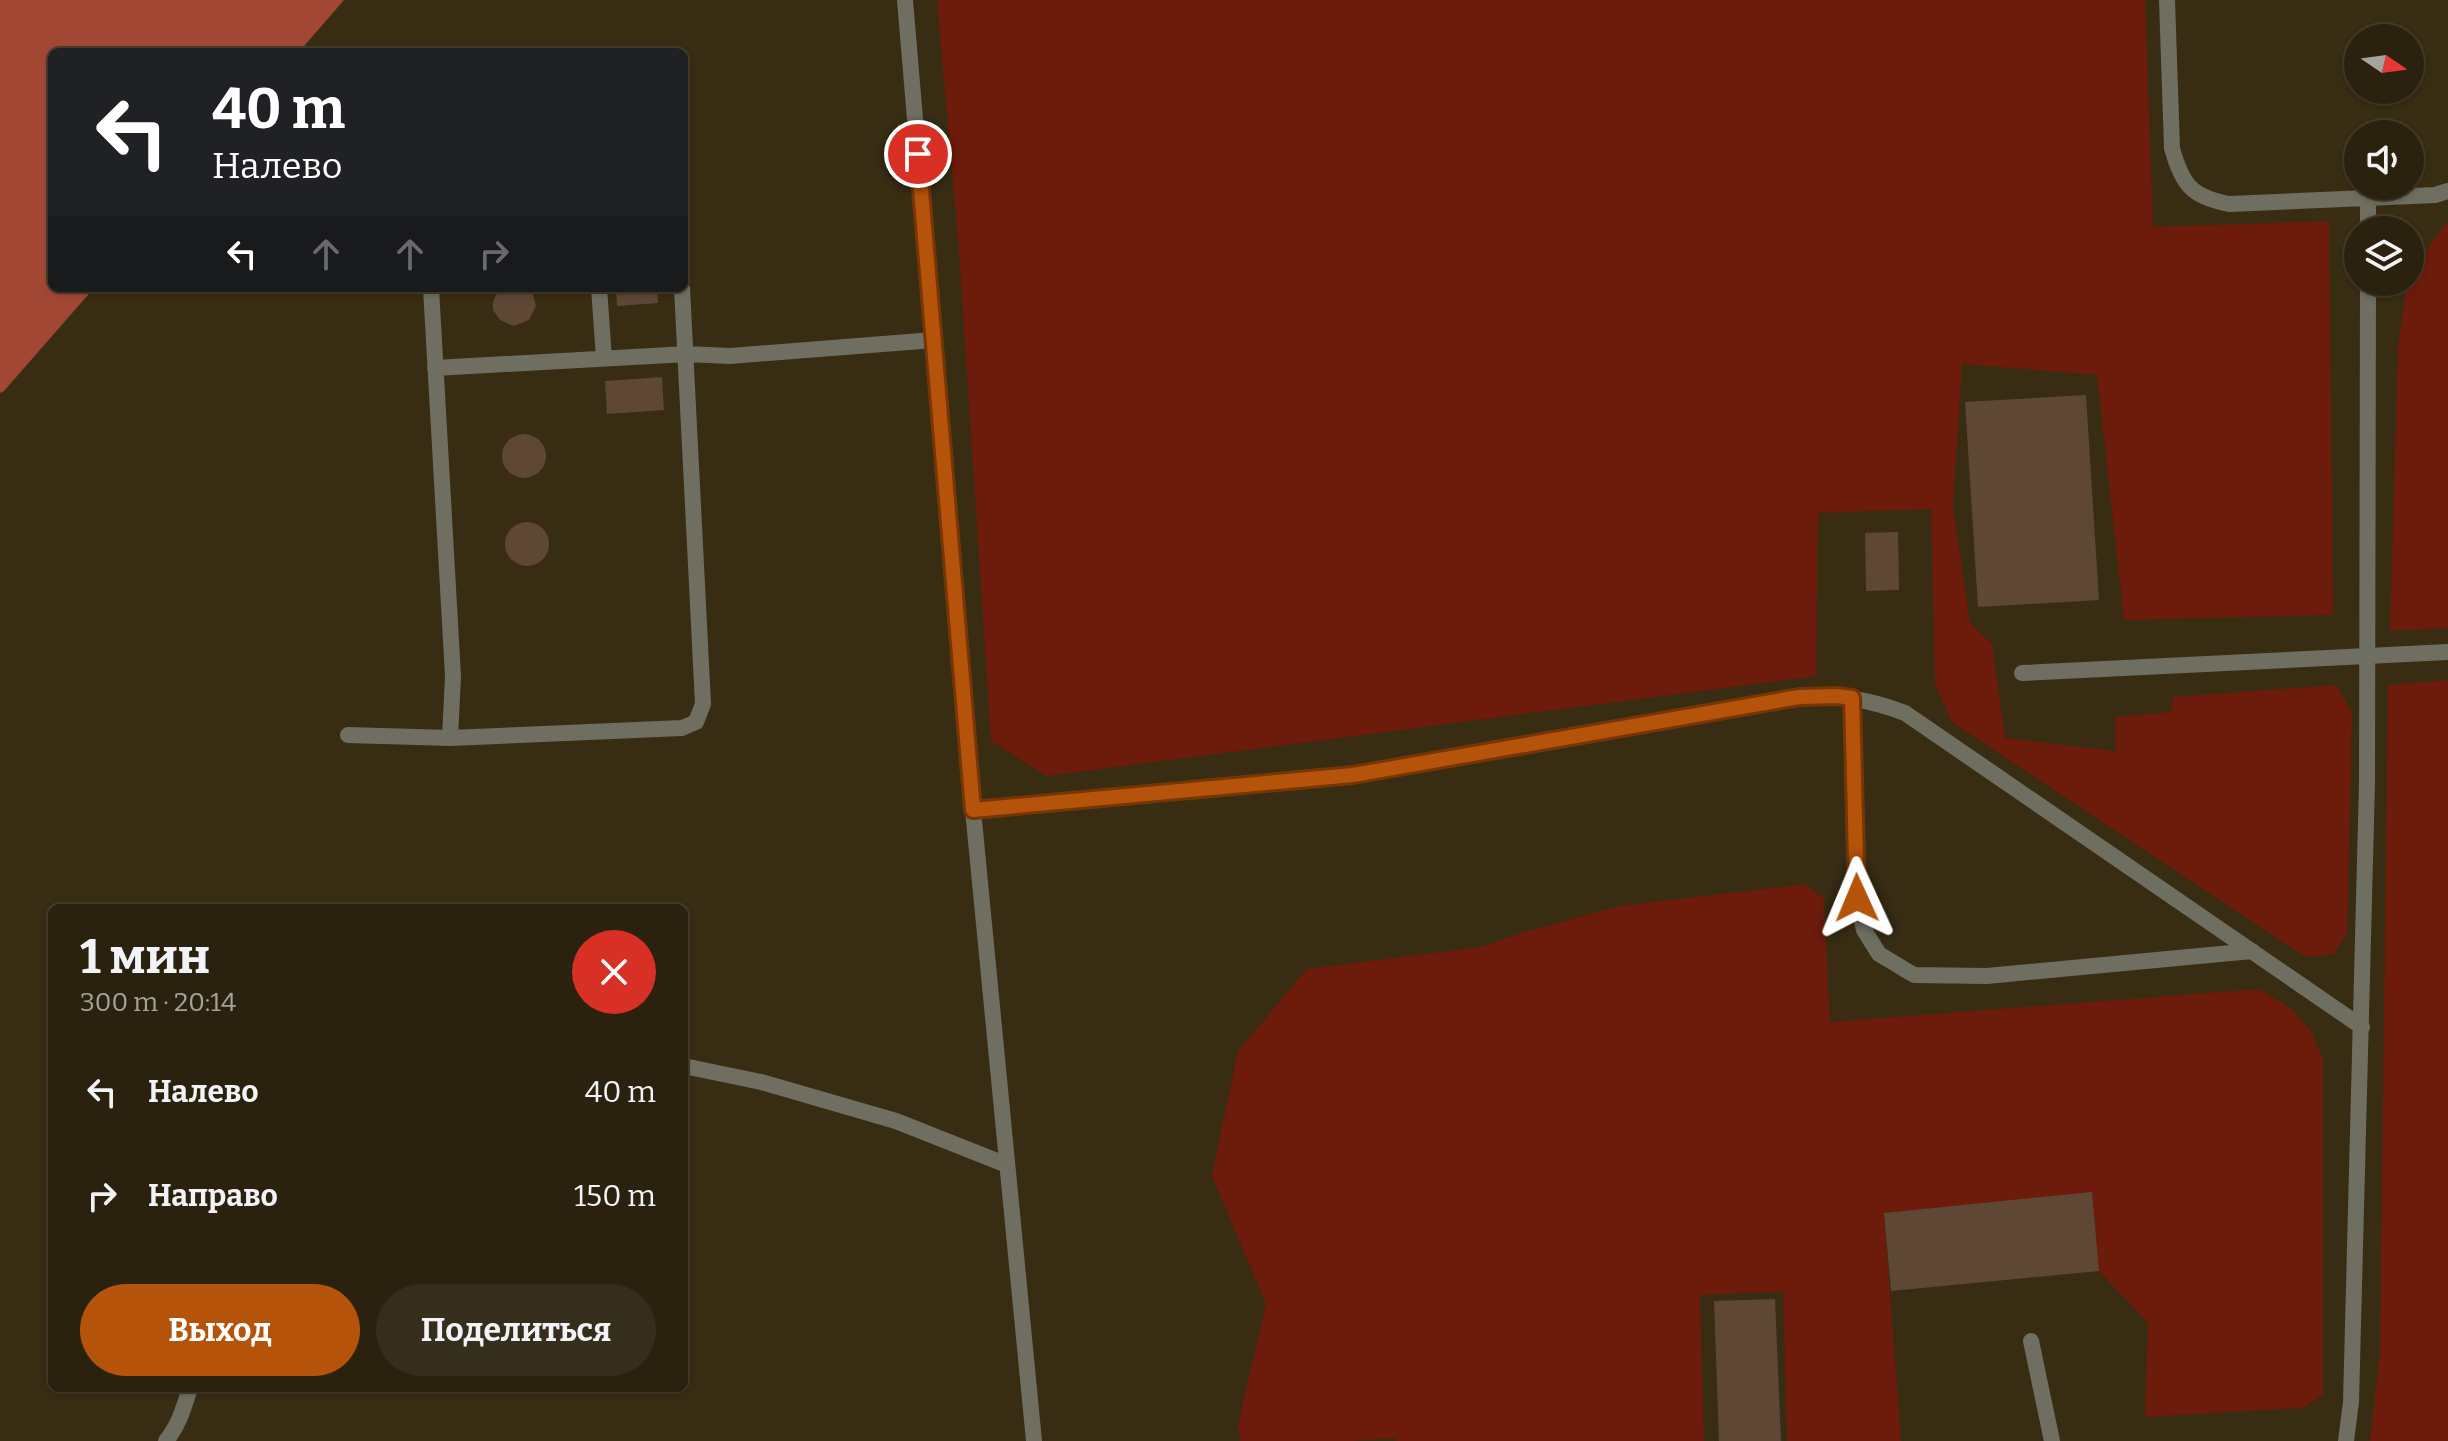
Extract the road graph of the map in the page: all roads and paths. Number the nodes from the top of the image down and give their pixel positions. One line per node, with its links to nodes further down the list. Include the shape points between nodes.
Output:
1 (905, 0): 10 (lane)
2 (2167, 0): 5 (lane, via 2172,148 2178,171 2191,189 2229,204)
3 (2448, 191): 4 (lane)
4 (2424, 195)
5 (2344, 199)
6 (431, 292): 13 (lane)
7 (599, 292): 12 (lane)
8 (682, 292): 11 (lane)
9 (2368, 296): 15 (lane)
10 (934, 340): 11 (lane, via 730,356); 20 (lane)
11 (687, 354): 12 (lane); 19 (lane, via 703,704 696,722 682,728)
12 (604, 358): 13 (lane)
13 (435, 368): 19 (lane, via 453,676)
14 (2448, 652): 15 (lane)
15 (2367, 656): 16 (lane); 22 (lane)
16 (2022, 673)
17 (1852, 698): 20 (lane, via 1799,697 1353,775); 21 (lane, via 1905,713); 21 (lane, via 1857,898 1864,930 1879,954 1914,975 1987,976)
18 (348, 735): 19 (lane)
19 (450, 738)
20 (973, 810): 24 (lane)
21 (2252, 951): 22 (lane)
22 (2362, 1027): 30 (lane)
23 (688, 1067): 24 (lane, via 896,1121)
24 (1007, 1165): 28 (lane)
25 (2031, 1341): 29 (lane)
26 (189, 1392): 27 (lane)
27 (166, 1441)
28 (1034, 1441)
29 (2052, 1441)
30 (2346, 1441)

